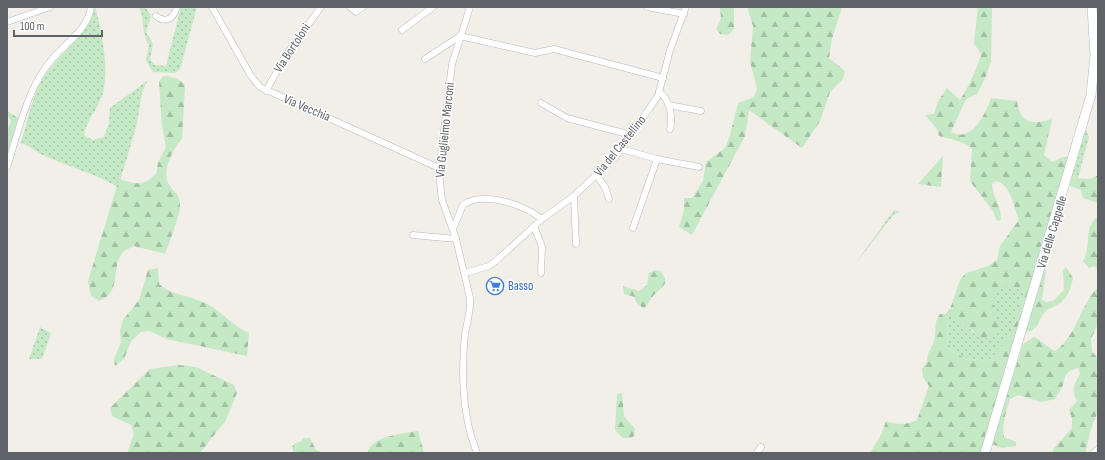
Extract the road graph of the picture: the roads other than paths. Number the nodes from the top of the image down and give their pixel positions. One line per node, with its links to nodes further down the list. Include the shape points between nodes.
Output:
1 (50, 7): 15 (street)
2 (91, 7): 29 (street, via 82,27 52,59 38,81)
3 (177, 7): 14 (street, via 170,19 164,20)
4 (212, 7): 20 (street, Via Vecchia, via 251,76)
5 (320, 7): 20 (street, Via Bortoloni, via 286,54)
6 (350, 7): 7 (street, via 356,12)
7 (363, 7)
8 (433, 7): 16 (street)
9 (470, 7): 17 (street, Via Guglielmo Marconi)
10 (647, 7): 13 (street)
11 (686, 7): 13 (street, Via del Castellino)
12 (1092, 7): 48 (main road, Via delle Cappelle, via 1095,55 1091,96)
13 (684, 14): 19 (street, Via del Castellino, via 670,50)
14 (156, 16)
15 (7, 22)
16 (402, 30)
17 (460, 36): 18 (street); 19 (street, via 535,53 554,49); 31 (street, Via Guglielmo Marconi, via 450,76)
18 (425, 59)
19 (663, 78): 21 (street, Via del Castellino)
20 (266, 91): 31 (street, Via Vecchia)
21 (659, 92): 23 (street); 26 (street, Via del Castellino)
22 (541, 104): 26 (street, via 567,118)
23 (668, 105): 24 (street); 25 (street, via 673,119)
24 (701, 111)
25 (670, 129)
26 (631, 136): 27 (street, Via del Castellino)
27 (621, 149): 28 (street); 32 (street, Via del Castellino)
28 (657, 159): 30 (street); 37 (street)
29 (7, 167)
30 (699, 167)
31 (439, 168): 38 (street, Via Guglielmo Marconi, via 440,194)
32 (597, 176): 33 (street, Via del Castellino); 34 (street, via 605,187)
33 (574, 196): 35 (street, Via del Castellino); 41 (street)
34 (609, 199)
35 (542, 219): 36 (street, Via del Castellino); 38 (street, via 524,208 491,199 476,198 462,205)
36 (534, 226): 42 (street, via 542,248); 43 (street, Via del Castellino, via 493,263)
37 (633, 228)
38 (453, 229): 40 (street, Via Guglielmo Marconi)
39 (413, 235): 40 (street)
40 (456, 239): 43 (street, Via Guglielmo Marconi)
41 (576, 244)
42 (541, 273)
43 (465, 274): 46 (street, Via Guglielmo Marconi, via 471,306 465,335 464,396 467,423)
44 (761, 447): 47 (street)
45 (1098, 449): 49 (street)
46 (476, 453)
47 (757, 453)
48 (985, 453)
49 (1093, 453)

